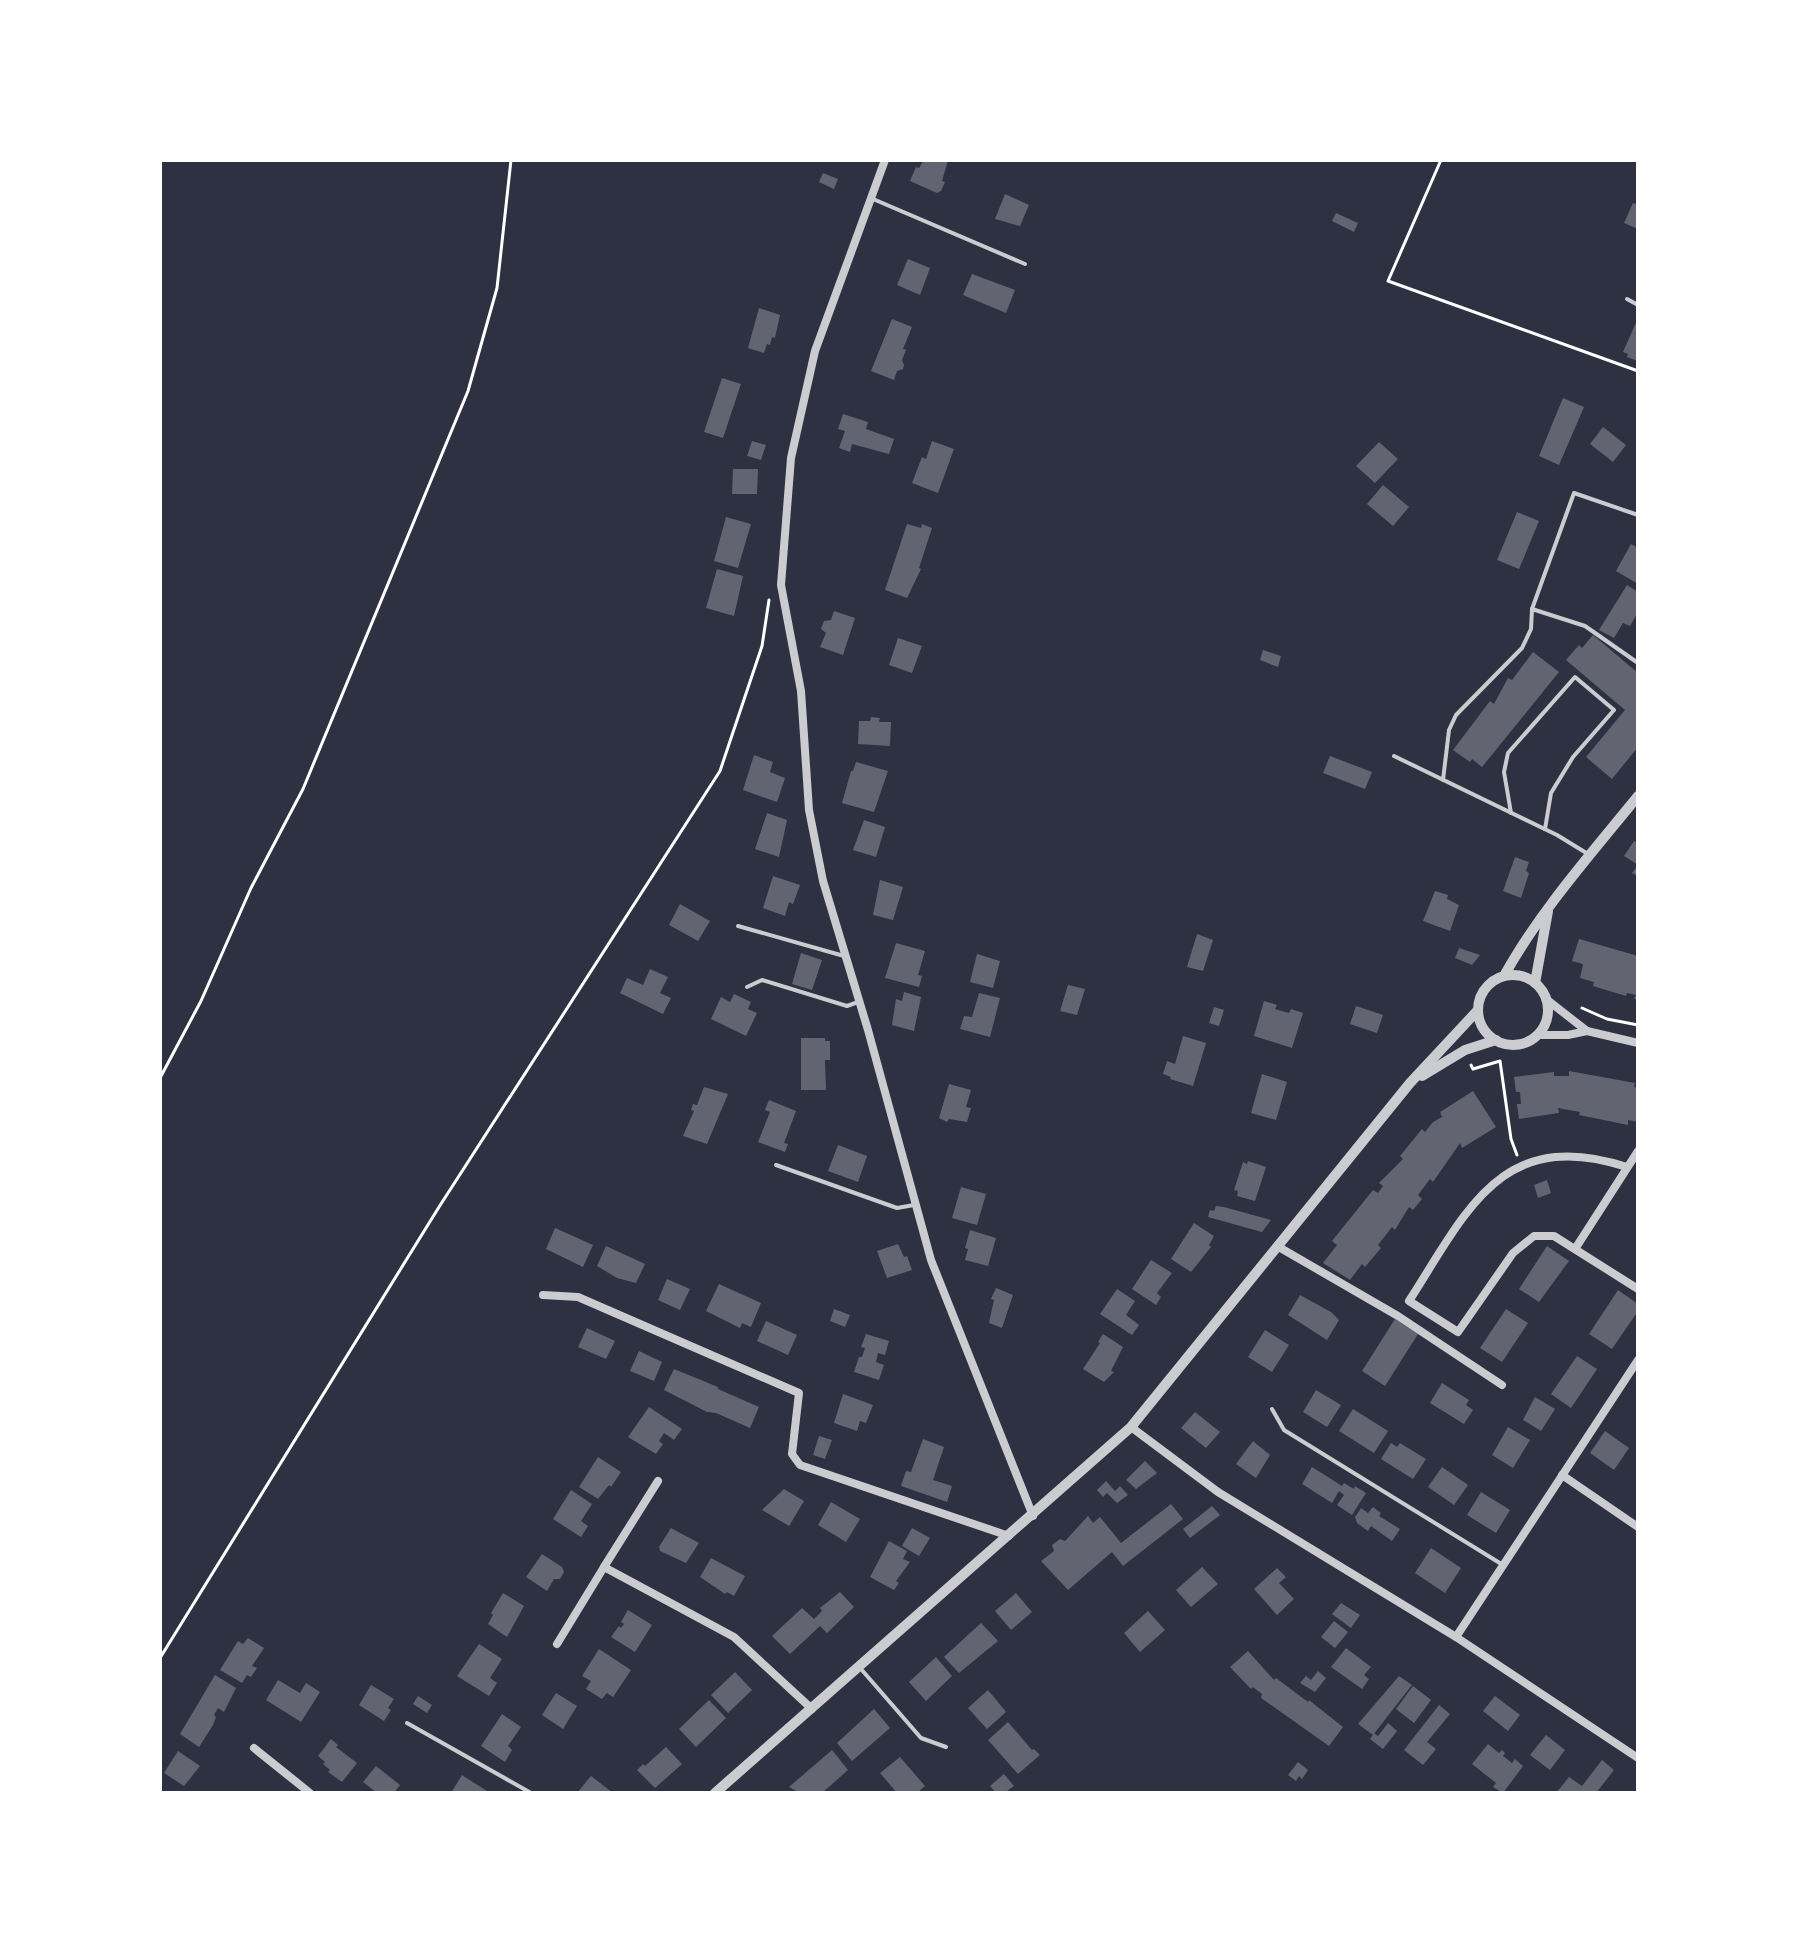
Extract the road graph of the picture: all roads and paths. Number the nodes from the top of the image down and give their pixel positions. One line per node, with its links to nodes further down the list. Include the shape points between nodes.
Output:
1 (511, 160): 35 (path, via 497,288 468,391 303,789)
2 (885, 160): 4 (street)
3 (1441, 160): 8 (path, via 1388,281)
4 (871, 198): 5 (lane); 10 (street, via 815,351 791,458)
5 (1025, 264)
6 (1627, 299): 7 (lane)
7 (1638, 305)
8 (1638, 371)
9 (1638, 515): 11 (lane, via 1574,493)
10 (781, 585): 21 (street, via 801,691 809,810); 59 (path, via 771,587 762,646 720,771 431,1220)
11 (1532, 609): 12 (lane, via 1585,626); 14 (lane, via 1522,648 1456,715)
12 (1638, 663)
13 (1394, 756): 14 (lane)
14 (1443, 780): 16 (lane)
15 (1638, 796): 18 (street)
16 (1511, 813): 17 (lane); 17 (lane, via 1504,772 1508,753 1575,677 1614,710 1573,757 1551,793)
17 (1545, 829): 18 (lane)
18 (1590, 855): 19 (street)
19 (1549, 909): 22 (street); 23 (street)
20 (738, 926): 21 (lane)
21 (844, 956): 26 (street)
22 (1504, 976): 23 (street); 27 (street, via 1485,988)
23 (1535, 983): 25 (street)
24 (747, 987): 26 (lane, via 762,980 847,1006)
25 (1546, 999): 28 (street); 31 (street, via 1547,1018)
26 (859, 1002): 41 (street)
27 (1478, 1010): 32 (street, via 1483,1027); 36 (street)
28 (1573, 1017): 29 (path, via 1579,1007); 30 (street)
29 (1638, 1025)
30 (1587, 1031): 31 (street); 33 (street)
31 (1537, 1035): 32 (street, via 1521,1043)
32 (1496, 1040): 34 (street)
33 (1638, 1043)
34 (1465, 1050): 36 (street); 38 (path, via 1473,1069 1500,1061 1511,1139 1517,1156)
35 (160, 1078)
36 (1410, 1083): 42 (street)
37 (1638, 1151): 40 (street)
38 (1526, 1162): 40 (street, via 1589,1156); 43 (street, via 1510,1170 1467,1211 1409,1301 1458,1332 1513,1253 1534,1236 1554,1236)
39 (776, 1165): 41 (lane, via 897,1208)
40 (1627, 1167): 43 (street)
41 (916, 1205): 52 (street, via 931,1260)
42 (1277, 1246): 47 (street, via 1398,1316); 49 (street)
43 (1575, 1249): 44 (street)
44 (1638, 1289)
45 (543, 1295): 54 (street, via 578,1297 799,1393 792,1454 800,1465)
46 (1638, 1360): 50 (street)
47 (1502, 1385)
48 (1272, 1409): 55 (lane, via 1284,1430)
49 (1131, 1427): 52 (street); 57 (street, via 1218,1492)
50 (1562, 1475): 53 (street); 55 (street)
51 (658, 1481): 56 (street)
52 (1033, 1516): 54 (street)
53 (1638, 1527)
54 (1009, 1536): 60 (street)
55 (1503, 1565): 57 (street)
56 (604, 1567): 58 (street); 61 (street, via 734,1637)
57 (1456, 1637): 65 (street)
58 (557, 1644)
59 (160, 1658)
60 (858, 1665): 61 (street); 63 (lane, via 921,1738)
61 (812, 1709): 68 (street)
62 (407, 1723): 67 (lane)
63 (946, 1747)
64 (254, 1748): 66 (street)
65 (1638, 1758)
66 (310, 1793)
67 (531, 1793)
68 (715, 1793)

